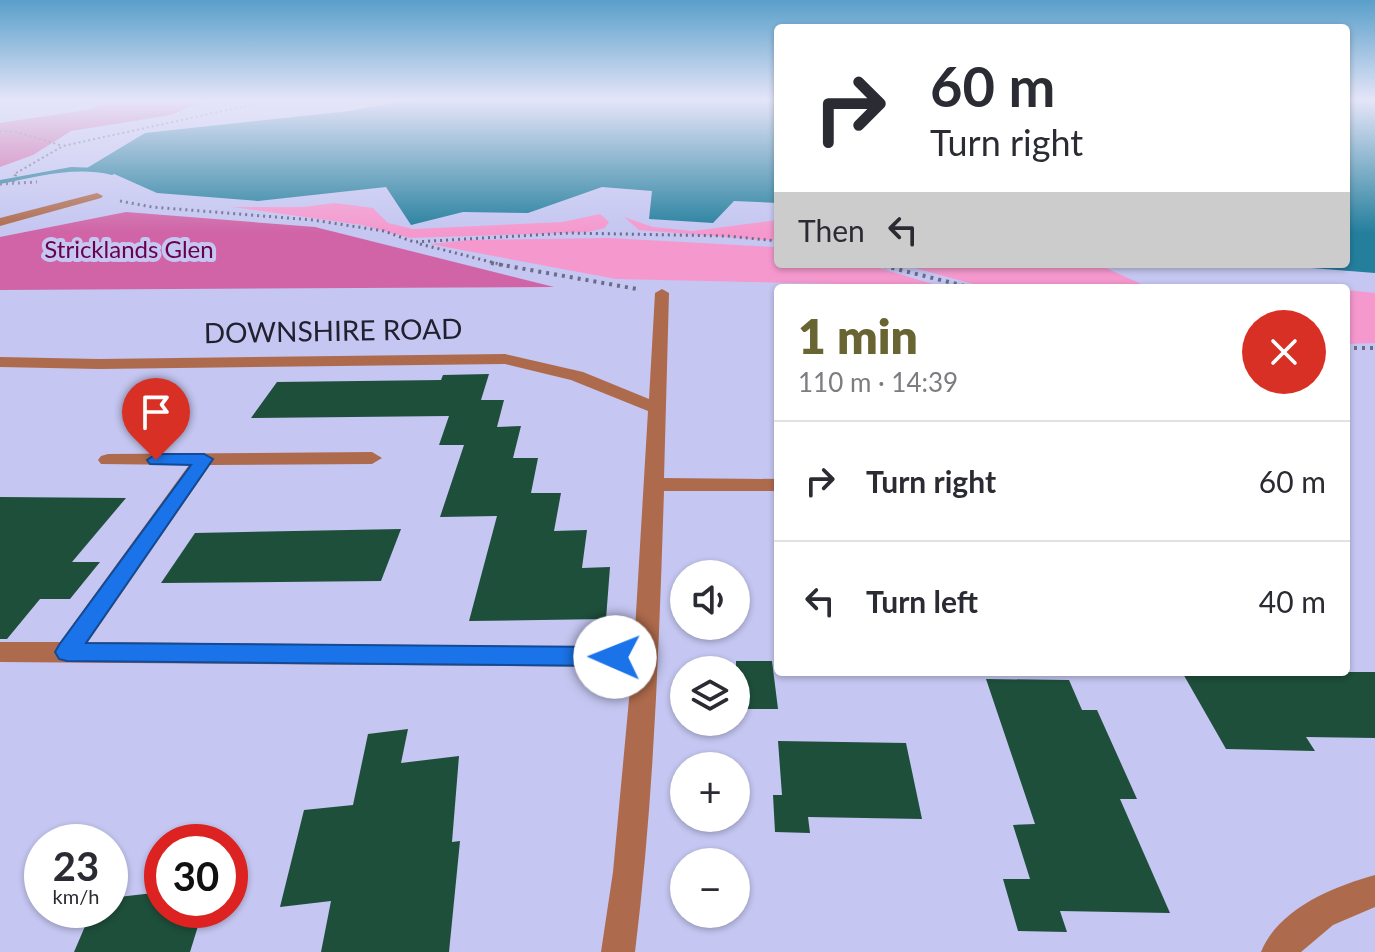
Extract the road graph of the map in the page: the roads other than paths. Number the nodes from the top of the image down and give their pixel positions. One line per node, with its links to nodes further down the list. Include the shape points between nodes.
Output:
1 (97, 196): 2 (street)
2 (0, 222)
3 (662, 293): 5 (street)
4 (0, 362): 5 (street, DOWNSHIRE ROAD, via 505,359 577,376)
5 (658, 409): 9 (street)
6 (372, 458): 7 (street)
7 (204, 459): 8 (street); 12 (street)
8 (108, 460)
9 (653, 484): 10 (street); 13 (street)
10 (774, 485)
11 (0, 652): 12 (street)
12 (67, 652): 13 (street)
13 (646, 657): 15 (street)
14 (1375, 891): 16 (street, via 1322,912 1296,930)
15 (618, 952)
16 (1278, 952)

